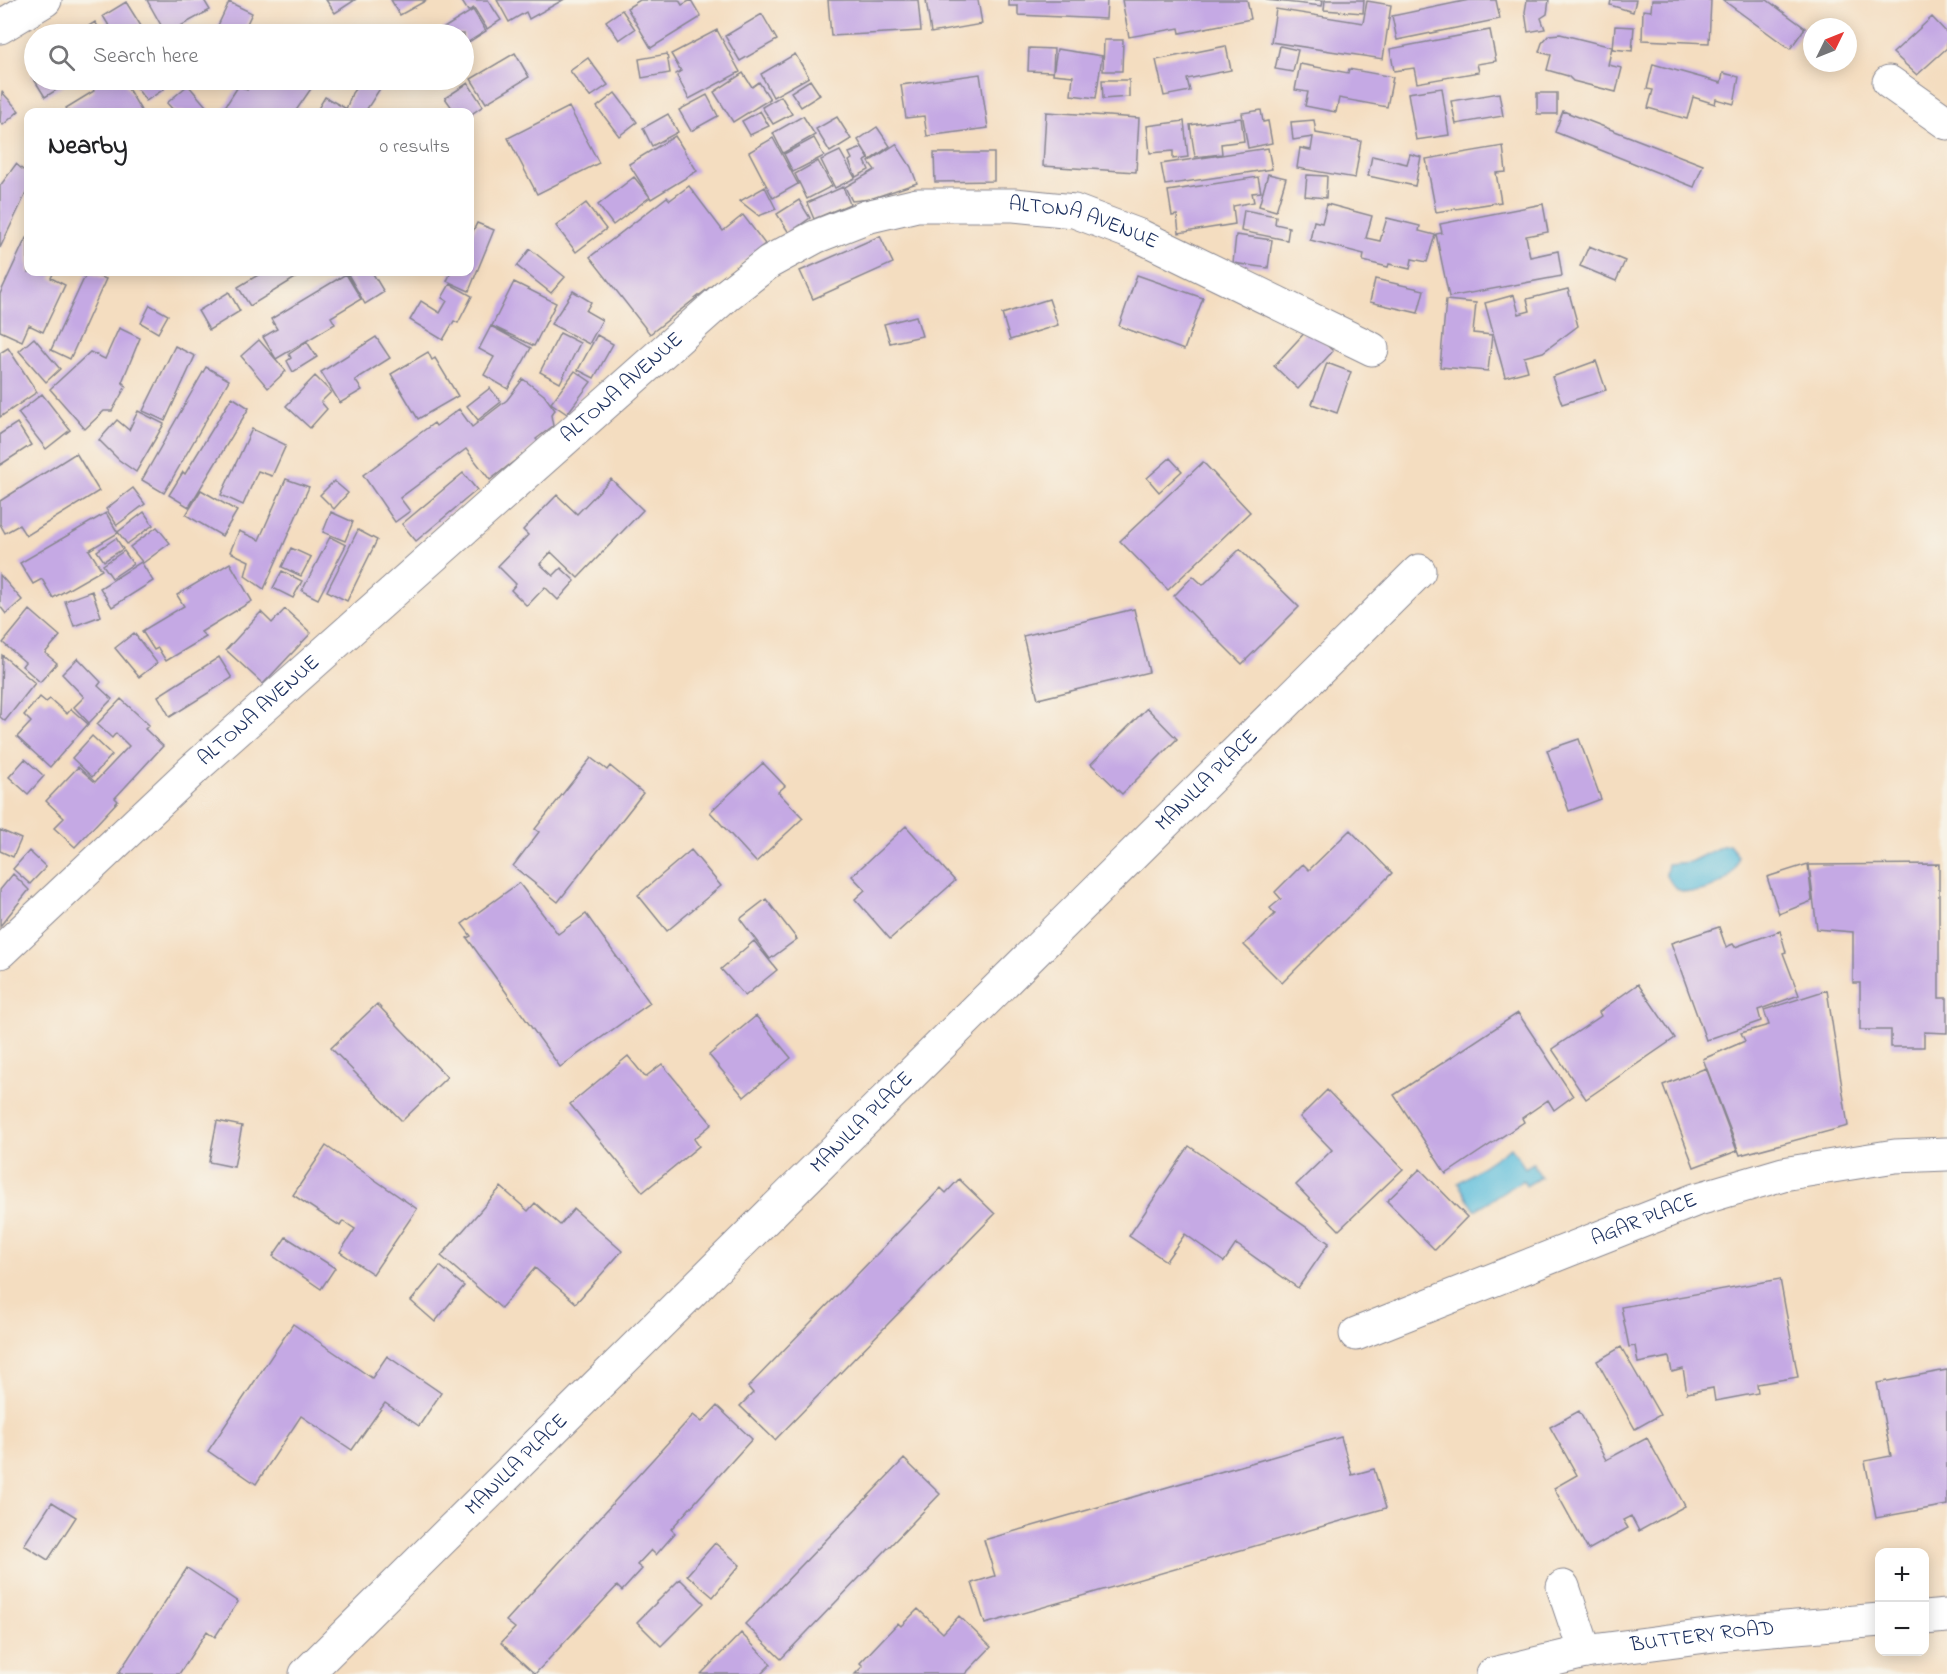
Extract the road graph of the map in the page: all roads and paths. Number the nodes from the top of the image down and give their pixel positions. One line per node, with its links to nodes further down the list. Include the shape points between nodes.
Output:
1 (45, 0): 2 (street)
2 (0, 27)
3 (1889, 82): 4 (street)
4 (1947, 123)
5 (1372, 349): 7 (street, ALTONA AVENUE, via 1140,236 1074,211 1014,205 917,205 866,217 815,237 769,262 692,324 196,766)
6 (1419, 571): 15 (street, MANILLA PLACE)
7 (0, 952)
8 (1947, 1154): 9 (street, AGAR PLACE, via 1895,1156 1783,1174 1695,1200)
9 (1356, 1334)
10 (1563, 1587): 14 (street)
11 (1947, 1616): 12 (street)
12 (1929, 1618)
13 (1875, 1620): 14 (street, BUTTERY ROAD, via 1737,1632)
14 (1585, 1652): 16 (street, BUTTERY ROAD)
15 (306, 1674)
16 (1493, 1674)

